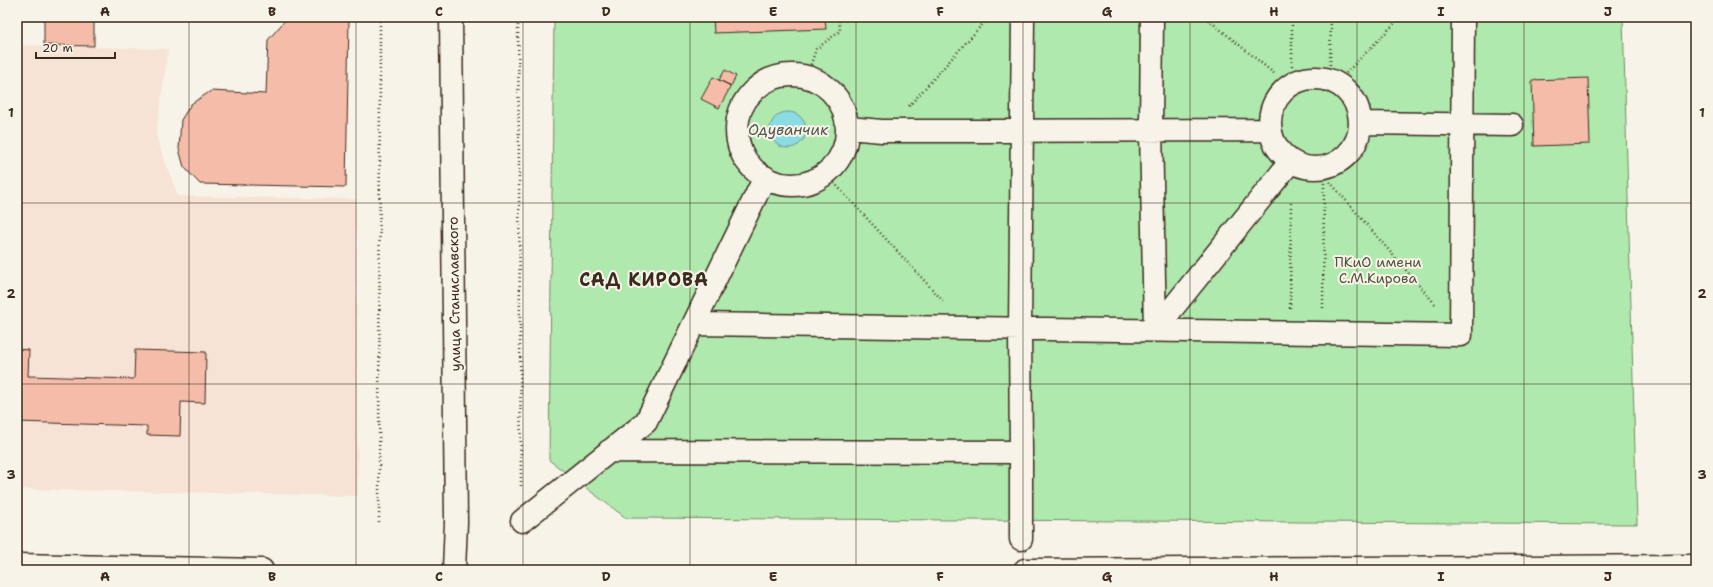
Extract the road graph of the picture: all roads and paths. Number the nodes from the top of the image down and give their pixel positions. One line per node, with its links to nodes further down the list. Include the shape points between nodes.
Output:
1 (380, 17): 38 (path)
2 (451, 17): 45 (street, улица Станиславского, via 456,522)
3 (518, 17): 37 (path)
4 (839, 17): 13 (path, via 840,31 816,48)
5 (989, 17): 21 (path)
6 (1023, 17): 22 (street)
7 (1152, 17): 20 (street)
8 (1205, 17): 15 (path)
9 (1292, 17): 15 (path)
10 (1331, 17): 14 (path)
11 (1401, 17): 14 (path)
12 (1463, 17): 17 (street)
13 (807, 76): 19 (street, via 823,83 836,96 845,111); 26 (street, via 790,74 771,78 755,88 743,104 737,122 738,141 745,159)
14 (1336, 76): 15 (street); 16 (street, via 1358,108)
15 (1287, 78): 23 (street, via 1271,115)
16 (1361, 123): 17 (street); 27 (street, via 1358,138 1351,151)
17 (1462, 124): 18 (street); 34 (street)
18 (1512, 125)
19 (848, 128): 21 (street); 25 (street, via 846,146 838,162)
20 (1151, 129): 22 (street); 23 (street); 31 (street)
21 (887, 130): 22 (street)
22 (1022, 130): 30 (street)
23 (1270, 130): 24 (street, via 1275,144)
24 (1291, 170): 27 (street, via 1296,164); 31 (street); 32 (path)
25 (826, 174): 26 (street, via 810,182 793,185 775,183); 29 (path)
26 (764, 177): 28 (street)
27 (1327, 177): 33 (path); 34 (path)
28 (695, 324): 29 (street); 35 (street, via 646,422)
29 (968, 327): 30 (street)
30 (1020, 329): 31 (street); 36 (street)
31 (1155, 330): 32 (street)
32 (1290, 332): 33 (street)
33 (1323, 333): 34 (street)
34 (1462, 335)
35 (609, 452): 36 (street); 37 (street)
36 (1021, 452): 39 (street)
37 (522, 521)
38 (379, 522)
39 (1021, 539)
40 (17, 565): 44 (street)
41 (1696, 566): 43 (street)
42 (1159, 569): 43 (street); 46 (street)
43 (1495, 569)
44 (262, 570)
45 (454, 570)
46 (1025, 570)

